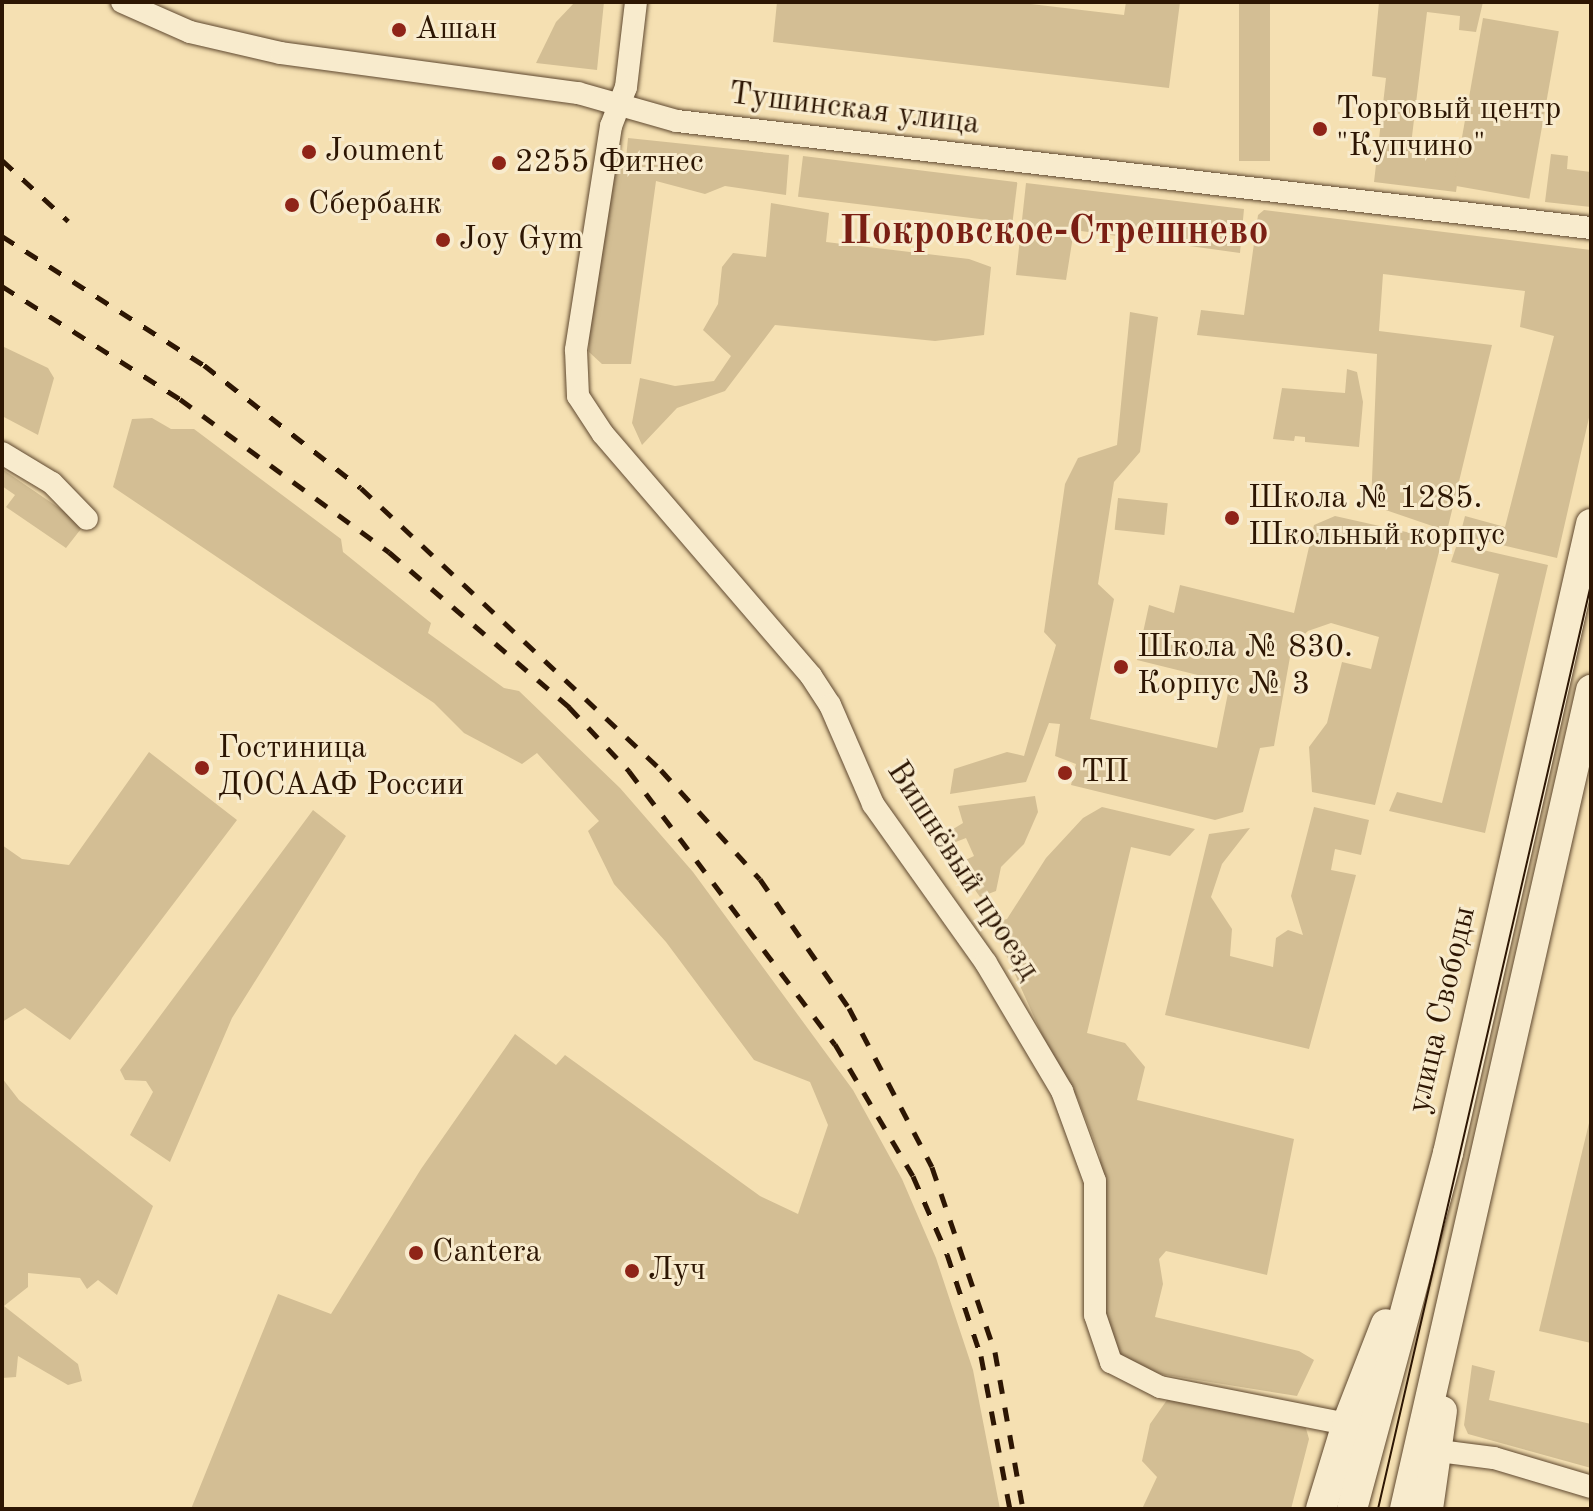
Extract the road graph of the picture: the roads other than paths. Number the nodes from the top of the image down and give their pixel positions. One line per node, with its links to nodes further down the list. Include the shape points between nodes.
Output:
1 (122, 2): 3 (street, Тушинская улица, via 190,32 281,53)
2 (636, 2): 3 (street, Вишнёвый проезд)
3 (620, 103): 4 (street, Тушинская улица, via 692,123); 11 (street, Вишнёвый проезд, via 611,126 576,350 578,396 603,434 811,676 830,705 873,804 986,963 1062,1091 1095,1181 1095,1315 1111,1362 1160,1387)
4 (1591, 228)
5 (2, 453): 6 (street, via 52,483)
6 (87, 519)
7 (1591, 524): 9 (main road, улица Свободы, via 1448,1153)
8 (1591, 690): 10 (main road)
9 (1421, 1250): 11 (main road); 15 (main road, улица Свободы)
10 (1448, 1317): 12 (main road); 16 (main road)
11 (1347, 1424): 14 (main road)
12 (1439, 1451): 13 (street, via 1494,1458); 17 (main road)
13 (1591, 1487)
14 (1321, 1509)
15 (1352, 1509)
16 (1405, 1509)
17 (1428, 1509)

